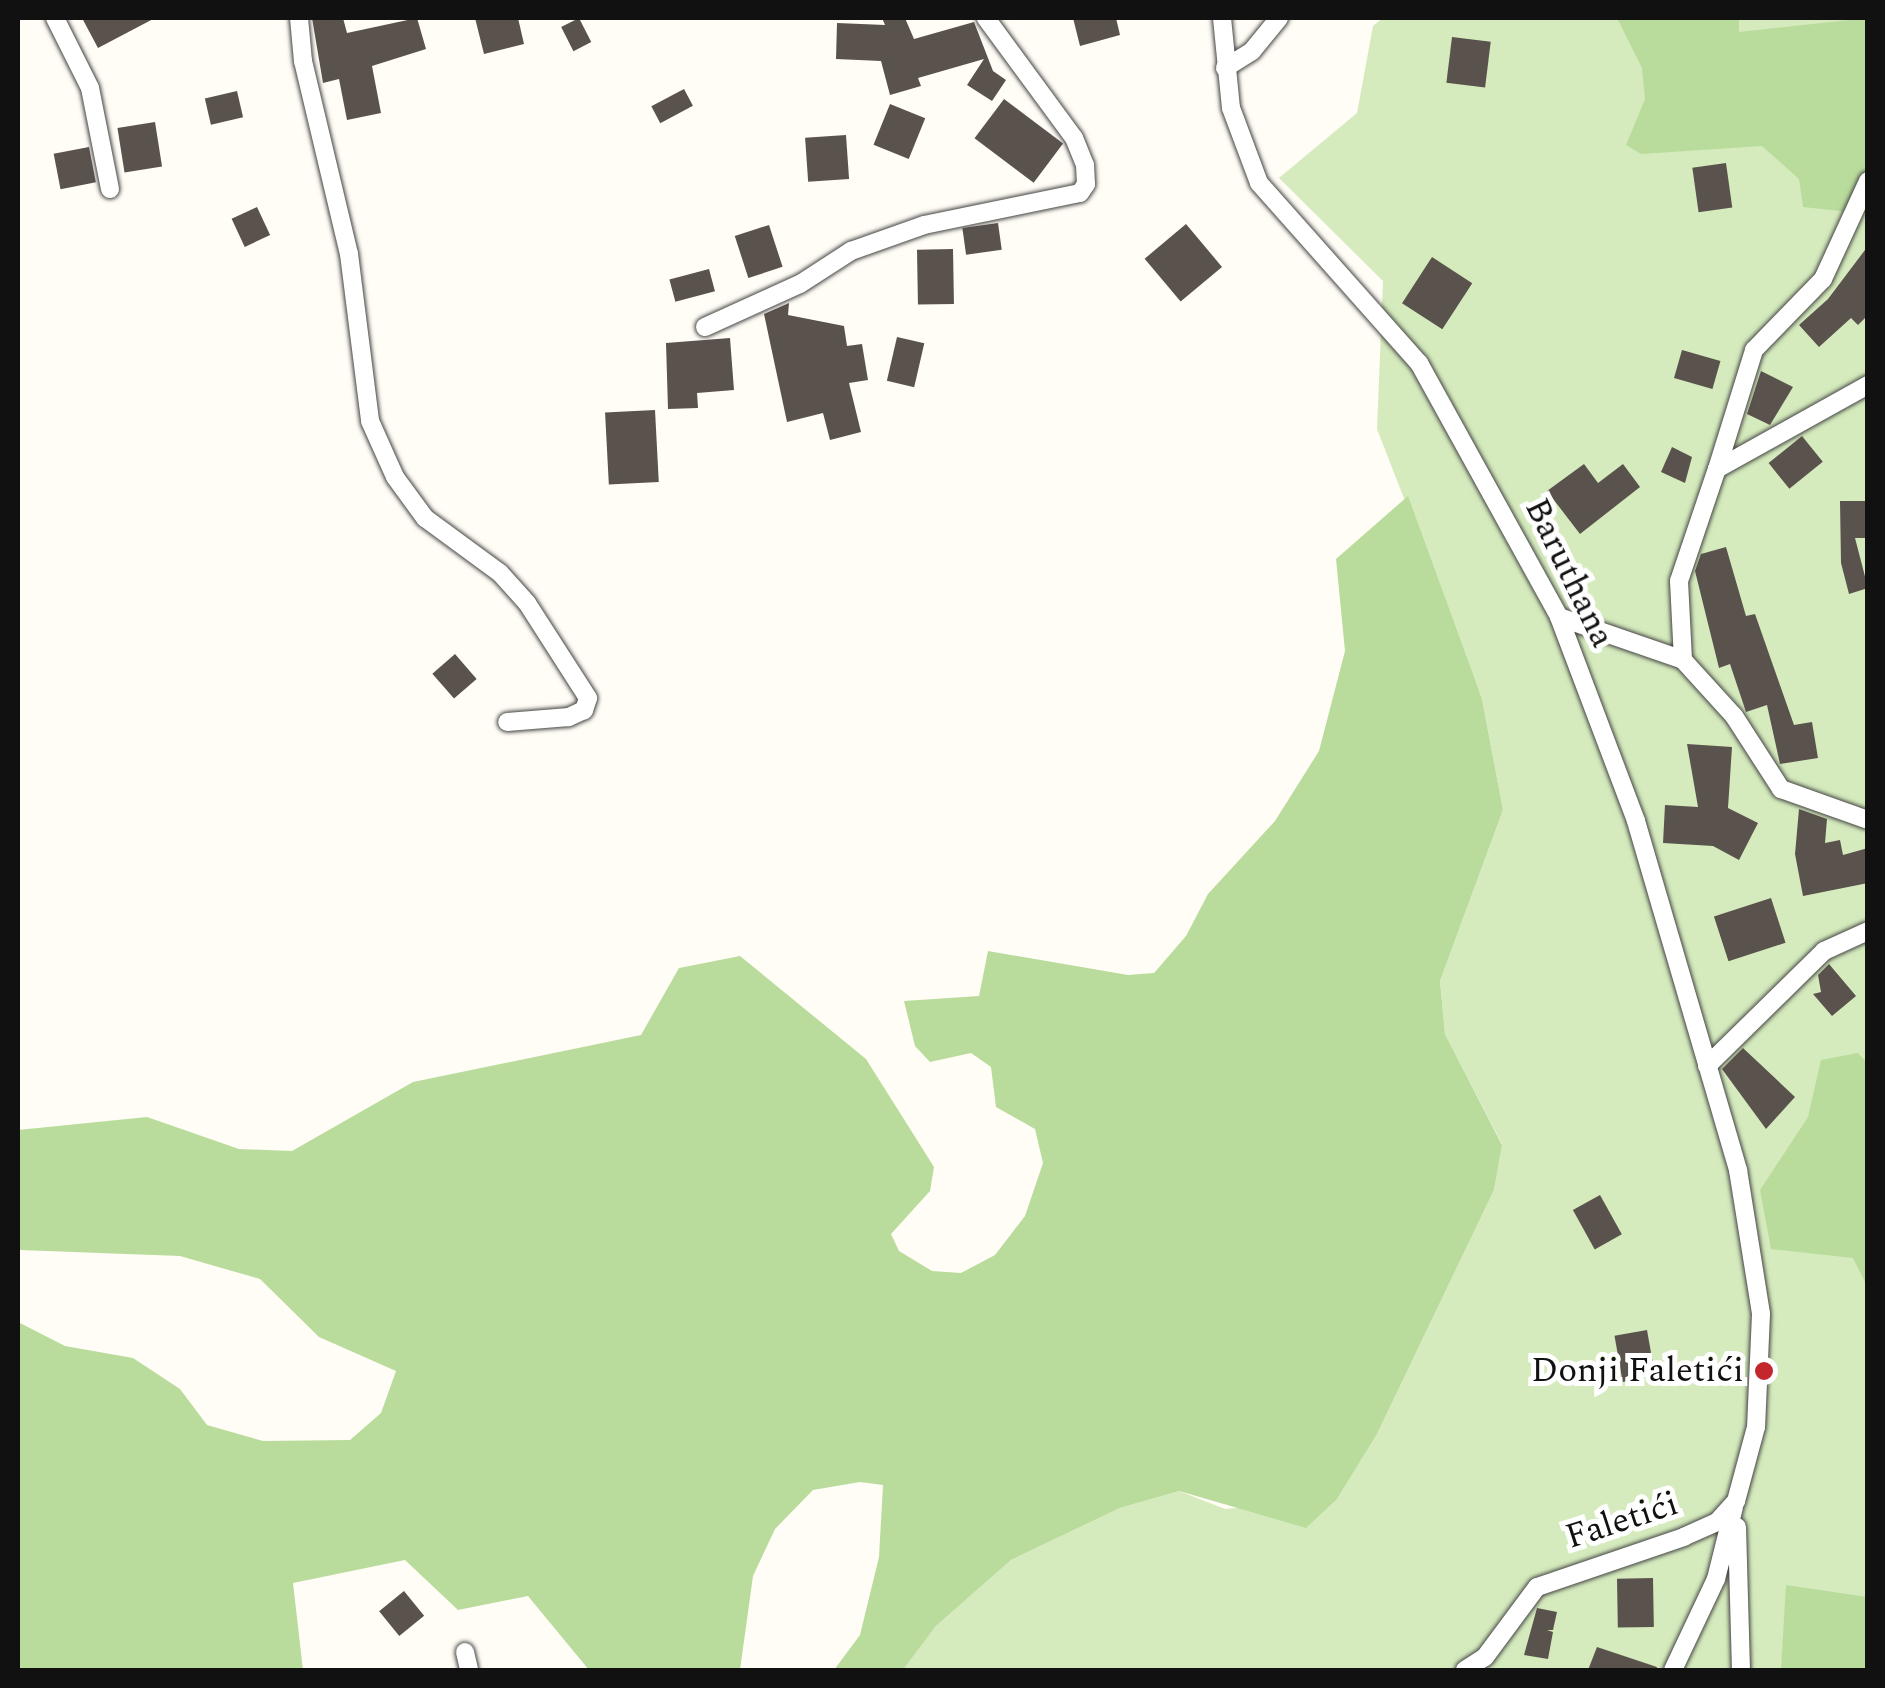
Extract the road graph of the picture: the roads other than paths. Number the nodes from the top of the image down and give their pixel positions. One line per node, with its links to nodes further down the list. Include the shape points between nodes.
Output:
1 (55, 18): 8 (street, via 90,88)
2 (299, 18): 14 (street, via 302,61 352,269 370,421 395,477 425,518 500,573 527,602 588,698 584,710 569,718)
3 (986, 18): 9 (street, via 1074,138 1085,165 1080,192 924,225 851,252 800,284)
4 (1222, 18): 6 (street, Baruthana)
5 (1279, 18): 6 (street, via 1252,50)
6 (1225, 68): 12 (street, Baruthana, via 1239,140 1259,182 1419,363)
7 (1868, 181): 11 (street, via 1824,279 1754,350)
8 (110, 189)
9 (705, 327)
10 (1868, 384): 11 (street)
11 (1717, 469): 13 (street, via 1680,582)
12 (1559, 617): 13 (street); 17 (street, Baruthana, via 1636,821)
13 (1683, 660): 15 (street, via 1734,716 1781,788)
14 (507, 722)
15 (1868, 820)
16 (1868, 931): 17 (street, via 1824,951)
17 (1706, 1066): 18 (street, Baruthana, via 1738,1170 1760,1314 1756,1427)
18 (1736, 1501): 19 (street, Faletići, via 1717,1522 1684,1537 1536,1587 1485,1658); 20 (street, via 1716,1579); 21 (street)
19 (1465, 1670)
20 (1673, 1670)
21 (1741, 1670)

